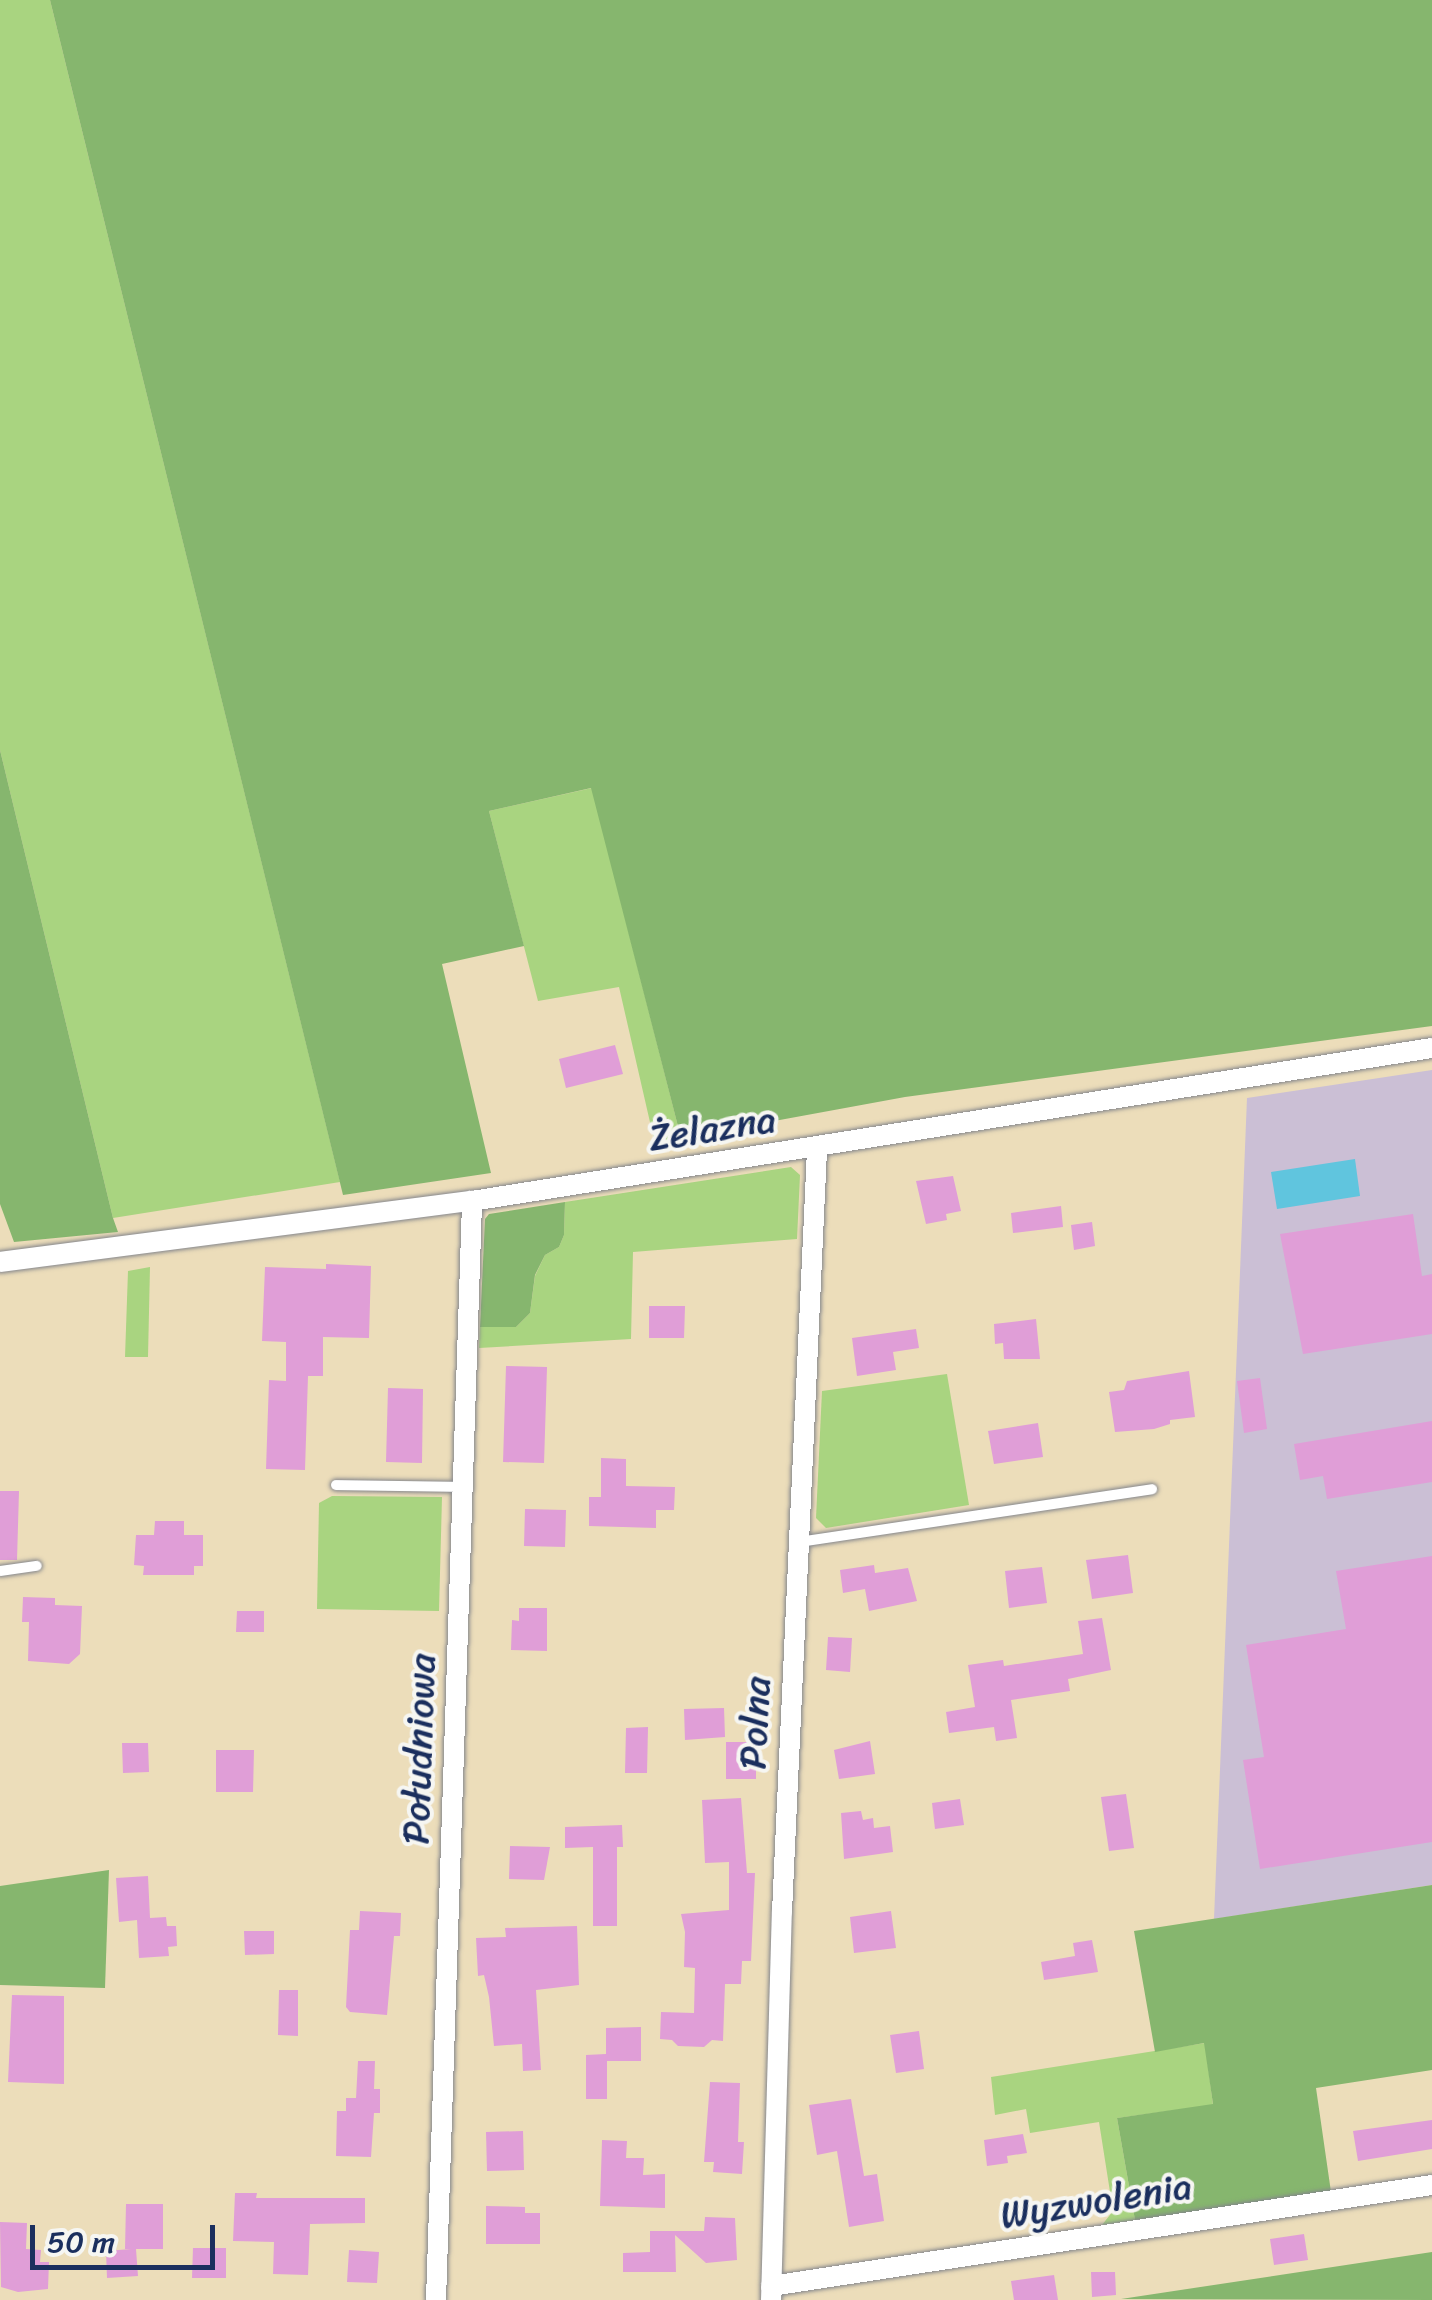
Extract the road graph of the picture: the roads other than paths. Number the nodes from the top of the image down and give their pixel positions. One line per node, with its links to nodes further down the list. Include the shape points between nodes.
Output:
1 (1432, 1048): 2 (street, Żelazna)
2 (817, 1149): 3 (street, Żelazna); 8 (street, Polna)
3 (472, 1201): 4 (street, Żelazna); 6 (street, Południowa)
4 (0, 1262)
5 (336, 1485): 6 (lane)
6 (462, 1486): 13 (street, Południowa)
7 (1152, 1488): 8 (lane)
8 (798, 1542): 12 (street, Polna)
9 (37, 1566): 10 (lane)
10 (0, 1572)
11 (1432, 2186): 12 (street, Wyzwolenia)
12 (771, 2293)
13 (436, 2300)

